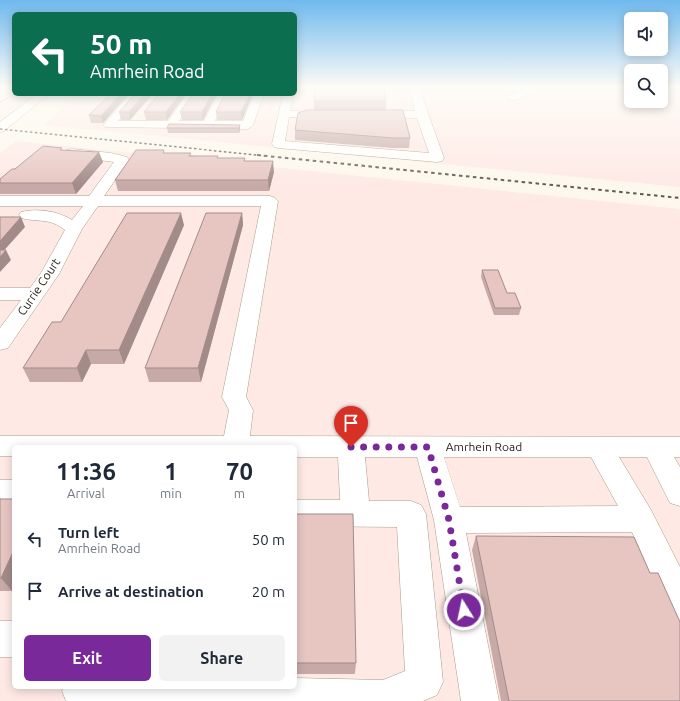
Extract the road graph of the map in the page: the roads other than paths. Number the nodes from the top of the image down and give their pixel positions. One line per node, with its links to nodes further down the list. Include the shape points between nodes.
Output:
1 (9, 121): 12 (street)
2 (113, 121): 9 (street, via 109,125)
3 (137, 121): 9 (street)
4 (174, 121): 10 (street)
5 (210, 121): 11 (street)
6 (249, 121): 11 (street, via 247,125)
7 (283, 121): 8 (street, via 278,144 437,158)
8 (424, 121)
9 (134, 125): 10 (street)
10 (171, 125): 11 (street)
11 (208, 125)
12 (0, 128)
13 (60, 152): 15 (street, Currie Court, via 122,160)
14 (0, 201): 15 (street)
15 (93, 202): 17 (street, Currie Court); 22 (street, via 270,201 234,397 241,410)
16 (0, 215): 17 (street, via 47,215 59,218)
17 (74, 229): 19 (street, Currie Court, via 50,274)
18 (0, 294): 19 (street)
19 (35, 294): 20 (street, Currie Court)
20 (6, 326): 21 (street, Currie Court)
21 (0, 343)
22 (235, 445)
23 (0, 446): 24 (street, Amrhein Road)
24 (12, 446)
25 (297, 447): 26 (street, Amrhein Road)
26 (351, 447): 27 (street, Amrhein Road); 34 (street)
27 (428, 447): 28 (street, Amrhein Road); 36 (street)
28 (599, 447): 29 (street, Amrhein Road); 35 (street)
29 (667, 447): 32 (street)
30 (0, 492): 31 (street)
31 (12, 492)
32 (680, 494)
33 (297, 513): 34 (street)
34 (355, 514): 40 (street, via 411,514 424,682 383,699)
35 (641, 519): 36 (street); 37 (street)
36 (449, 520): 41 (street)
37 (680, 603)
38 (0, 639): 39 (street)
39 (12, 639)
40 (81, 693)
41 (480, 701)

